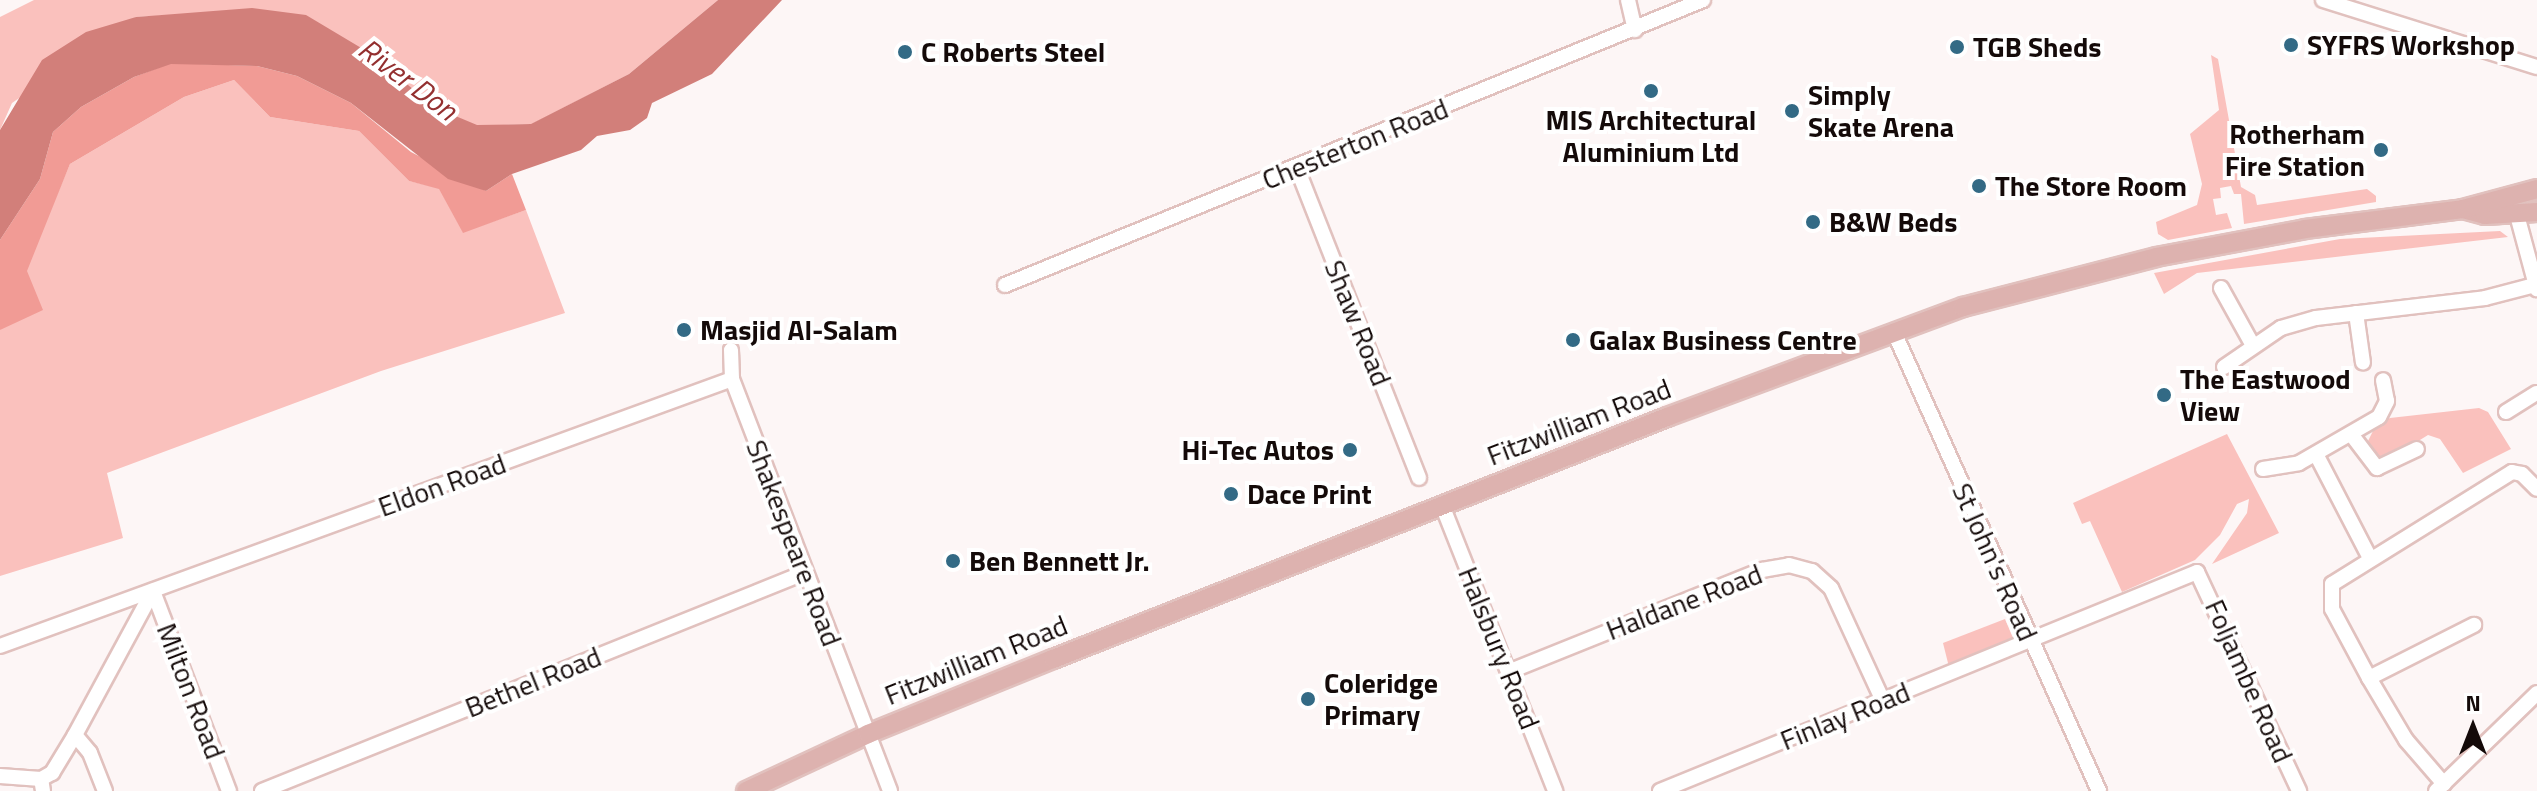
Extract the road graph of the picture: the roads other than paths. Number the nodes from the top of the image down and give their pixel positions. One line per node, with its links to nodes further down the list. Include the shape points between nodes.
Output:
1 (1628, 0): 4 (street)
2 (1703, 0): 4 (street, Chesterton Road)
3 (2323, 0): 5 (street)
4 (1635, 30): 6 (street, Chesterton Road)
5 (2537, 67)
6 (1297, 168): 11 (street, Chesterton Road); 28 (street, Shaw Road)
7 (2537, 189): 8 (main road, Fitzwilliam Road)
8 (2463, 209): 10 (main road, Fitzwilliam Road); 15 (main road, Fitzwilliam Road, via 2305,229 2082,272)
9 (2537, 212): 10 (main road, Fitzwilliam Road)
10 (2517, 215): 12 (street)
11 (1005, 285)
12 (2536, 287): 14 (street)
13 (2221, 288): 16 (street)
14 (2356, 313): 16 (street, via 2281,328); 18 (street)
15 (1894, 332): 30 (main road, Fitzwilliam Road); 36 (street, St John's Road)
16 (2252, 344): 19 (street)
17 (731, 350): 20 (street, Shakespeare Road)
18 (2363, 363)
19 (2224, 367)
20 (732, 379): 33 (street, Shakespeare Road); 34 (street, Eldon Road)
21 (2383, 380): 24 (street, via 2385,409)
22 (2537, 393): 23 (street)
23 (2506, 412)
24 (2351, 434): 25 (street, via 2377,468); 26 (street)
25 (2417, 449)
26 (2316, 454): 27 (street); 31 (street)
27 (2263, 469)
28 (1419, 478)
29 (2537, 489): 31 (street, via 2512,472)
30 (1442, 505): 38 (street, Halsbury Road); 42 (main road, Fitzwilliam Road)
31 (2370, 558): 39 (street, via 2342,573 2330,594 2332,609)
32 (2197, 572): 36 (street, Finlay Road); 55 (street, Foljambe Road)
33 (804, 573): 42 (street, Shakespeare Road); 49 (street, Bethel Road)
34 (153, 591): 37 (street, Eldon Road); 43 (street); 48 (street, Milton Road)
35 (2474, 625): 39 (street)
36 (2031, 643): 41 (street, Finlay Road); 54 (street, St John's Road)
37 (0, 646)
38 (1508, 672): 41 (street, Haldane Road, via 1762,570 1789,565 1812,571 1831,588); 52 (street, Halsbury Road)
39 (2369, 678): 46 (street)
40 (2537, 693): 46 (street)
41 (1883, 701): 53 (street, Finlay Road)
42 (868, 734): 50 (main road, Fitzwilliam Road); 51 (street, Shakespeare Road)
43 (75, 735): 45 (street); 47 (street, via 90,753)
44 (0, 776): 45 (street)
45 (42, 785)
46 (2440, 788)
47 (105, 791)
48 (229, 791)
49 (262, 791)
50 (746, 791)
51 (890, 791)
52 (1555, 791)
53 (1660, 791)
54 (2099, 791)
55 (2299, 791)

